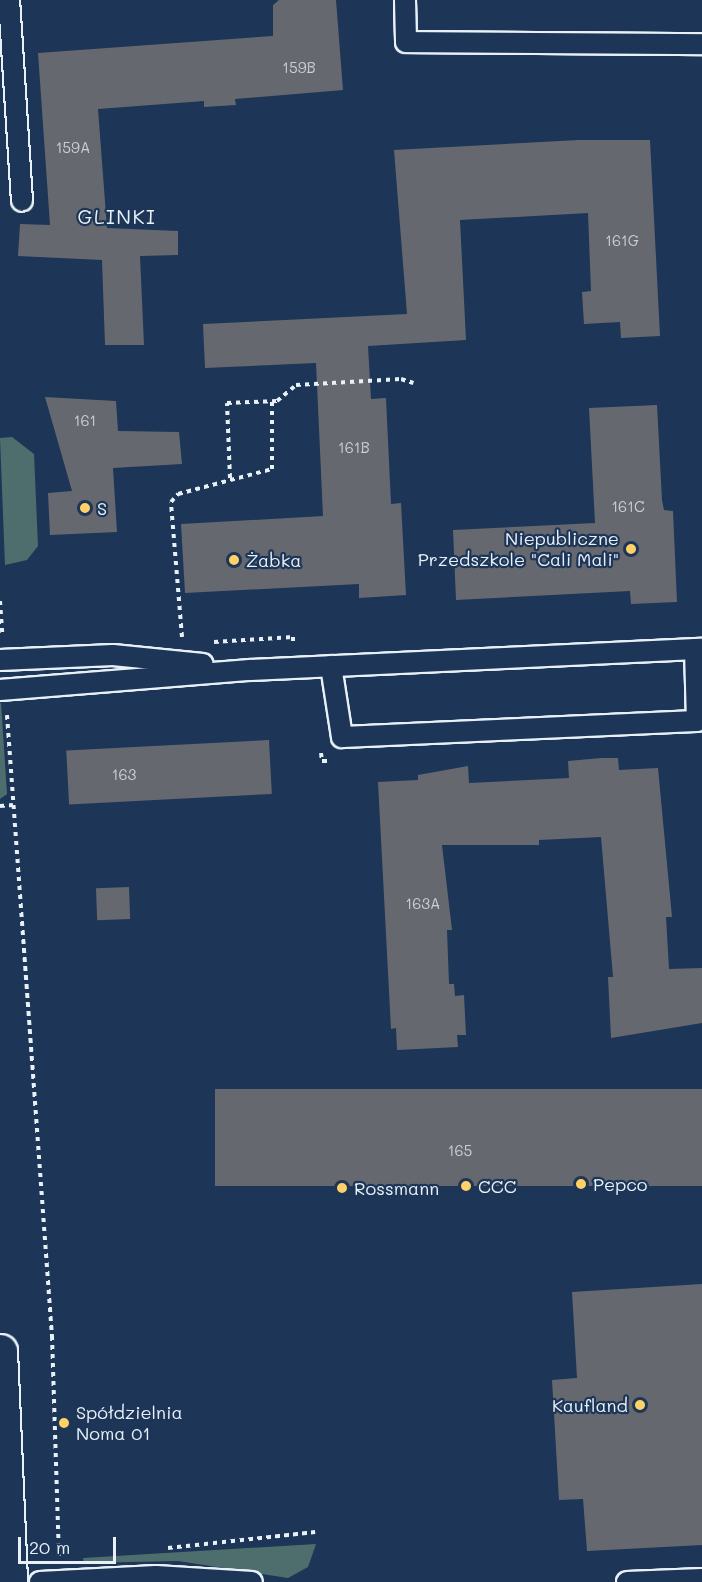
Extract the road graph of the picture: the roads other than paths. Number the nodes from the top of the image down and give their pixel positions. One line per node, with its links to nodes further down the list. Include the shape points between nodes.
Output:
1 (9, 0): 4 (lane)
2 (405, 0): 3 (lane, via 406,42)
3 (702, 44)
4 (8, 129): 5 (lane)
5 (22, 201)
6 (698, 649): 8 (lane); 8 (lane, via 697,721 342,738)
7 (2, 660): 9 (lane, via 113,654)
8 (331, 666): 9 (lane)
9 (250, 670): 10 (lane)
10 (3, 689)
11 (0, 1351): 13 (street)
12 (702, 1579): 16 (lane)
13 (10, 1582)
14 (40, 1582): 15 (lane, via 156,1576)
15 (252, 1582)
16 (627, 1582)

